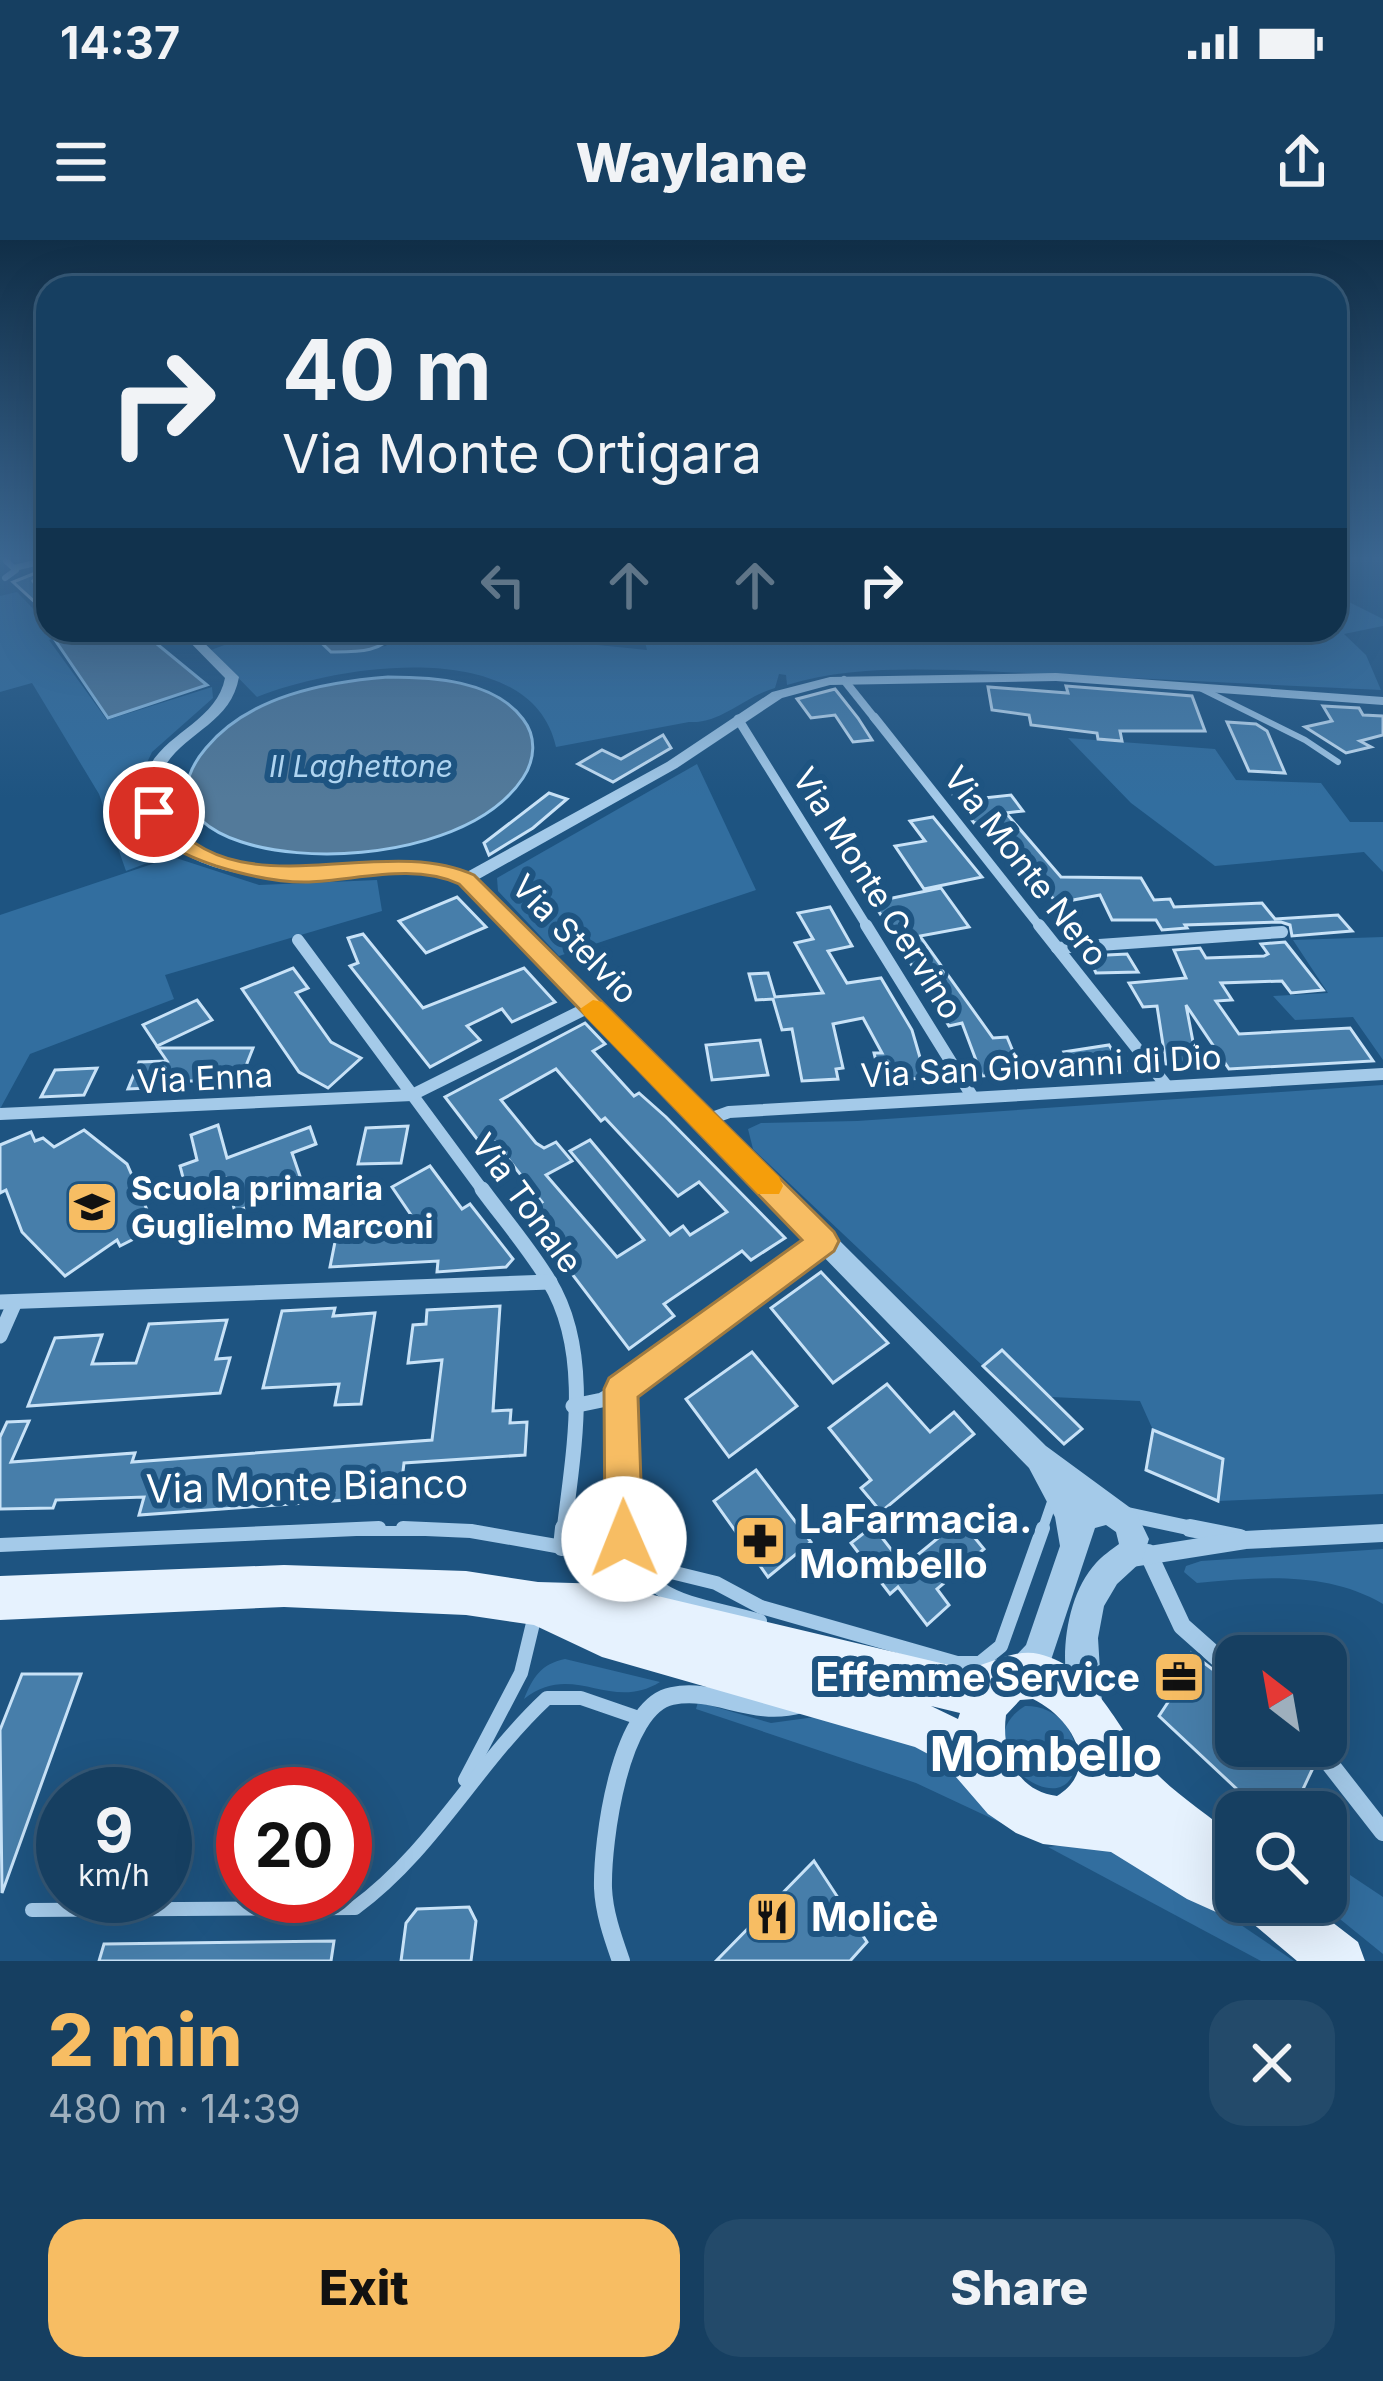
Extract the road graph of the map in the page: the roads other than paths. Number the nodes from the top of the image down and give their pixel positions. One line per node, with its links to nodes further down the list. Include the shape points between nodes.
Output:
1 (196, 642): 7 (street, Via Stelvio, via 232,677 232,688 157,766 150,788 166,834 211,860 280,874 417,867)
2 (844, 680): 3 (street, via 1056,677); 5 (street, via 788,691); 10 (street, Via Monte Nero)
3 (1202, 688): 4 (street); 6 (lane)
4 (1383, 701)
5 (738, 719): 7 (street); 15 (street, Via Monte Cervino)
6 (1338, 762)
7 (466, 879): 11 (street, Via Stelvio)
8 (1282, 932): 10 (street)
9 (298, 940): 14 (street, Via Tonale)
10 (1057, 948): 13 (street, Via Monte Nero)
11 (591, 1006): 14 (street); 17 (street, Via Stelvio)
12 (1383, 1074): 13 (street, Via San Giovanni di Dio)
13 (1166, 1085): 15 (street, Via San Giovanni di Dio)
14 (412, 1095): 16 (street, Via Enna); 19 (street, Via Tonale)
15 (972, 1096): 17 (street, Via San Giovanni di Dio, via 724,1112)
16 (0, 1114)
17 (704, 1121): 18 (street, Via Stelvio)
18 (824, 1241): 22 (street); 24 (street, Via Stelvio)
19 (550, 1282): 20 (street); 23 (street, Via Tonale, via 574,1341)
20 (8, 1302): 21 (street)
21 (0, 1336)
22 (621, 1389): 23 (street); 33 (lane, via 624,1539)
23 (572, 1406): 30 (street, Via Tonale)
24 (1036, 1456): 25 (street, Via Stelvio); 26 (street, Via Stelvio)
25 (1056, 1491): 32 (street, Via Stelvio, via 1072,1526); 33 (lane, Via Monte Bianco, via 1001,1646 980,1663 957,1664 760,1607 716,1583)
26 (1112, 1512): 28 (street); 31 (street, via 1126,1522); 32 (street, via 1085,1516)
27 (1383, 1533): 28 (street)
28 (1253, 1539): 31 (street)
29 (0, 1545): 30 (lane, Via Monte Bianco, via 392,1527)
30 (562, 1547): 33 (lane, Via Monte Bianco)
31 (1136, 1556): 36 (street, via 1183,1625); 41 (street, via 1099,1584 1083,1640)
32 (1069, 1561): 38 (street, via 1038,1655)
33 (633, 1569): 37 (lane, via 649,1585 892,1663)
34 (4, 1596): 35 (main road, via 284,1586)
35 (538, 1604): 37 (main road, via 632,1610); 39 (main road, via 602,1636); 44 (lane, via 521,1673)
36 (1215, 1655)
37 (915, 1681): 38 (main road, via 966,1692)
38 (1004, 1683): 41 (main road, via 1032,1676 1056,1684); 43 (main road, via 985,1705 980,1731)
39 (819, 1697): 40 (street, via 778,1713 682,1693); 43 (main road, via 922,1726 960,1745)
40 (639, 1718): 44 (lane, via 586,1700 547,1698); 52 (street, via 618,1779 602,1885)
41 (1094, 1726): 45 (main road, via 1101,1785 1088,1808); 47 (main road, via 1133,1783)
42 (1332, 1767): 46 (street)
43 (992, 1778): 45 (main road, via 1025,1812)
44 (453, 1802): 49 (lane, via 386,1889 356,1908)
45 (1065, 1820): 48 (main road, via 1123,1832)
46 (1383, 1832)
47 (1215, 1852)
48 (1215, 1883)
49 (32, 1910)
50 (1280, 1923): 53 (street)
51 (1288, 1923): 54 (main road)
52 (621, 1961)
53 (1314, 1961)
54 (1340, 1961)

